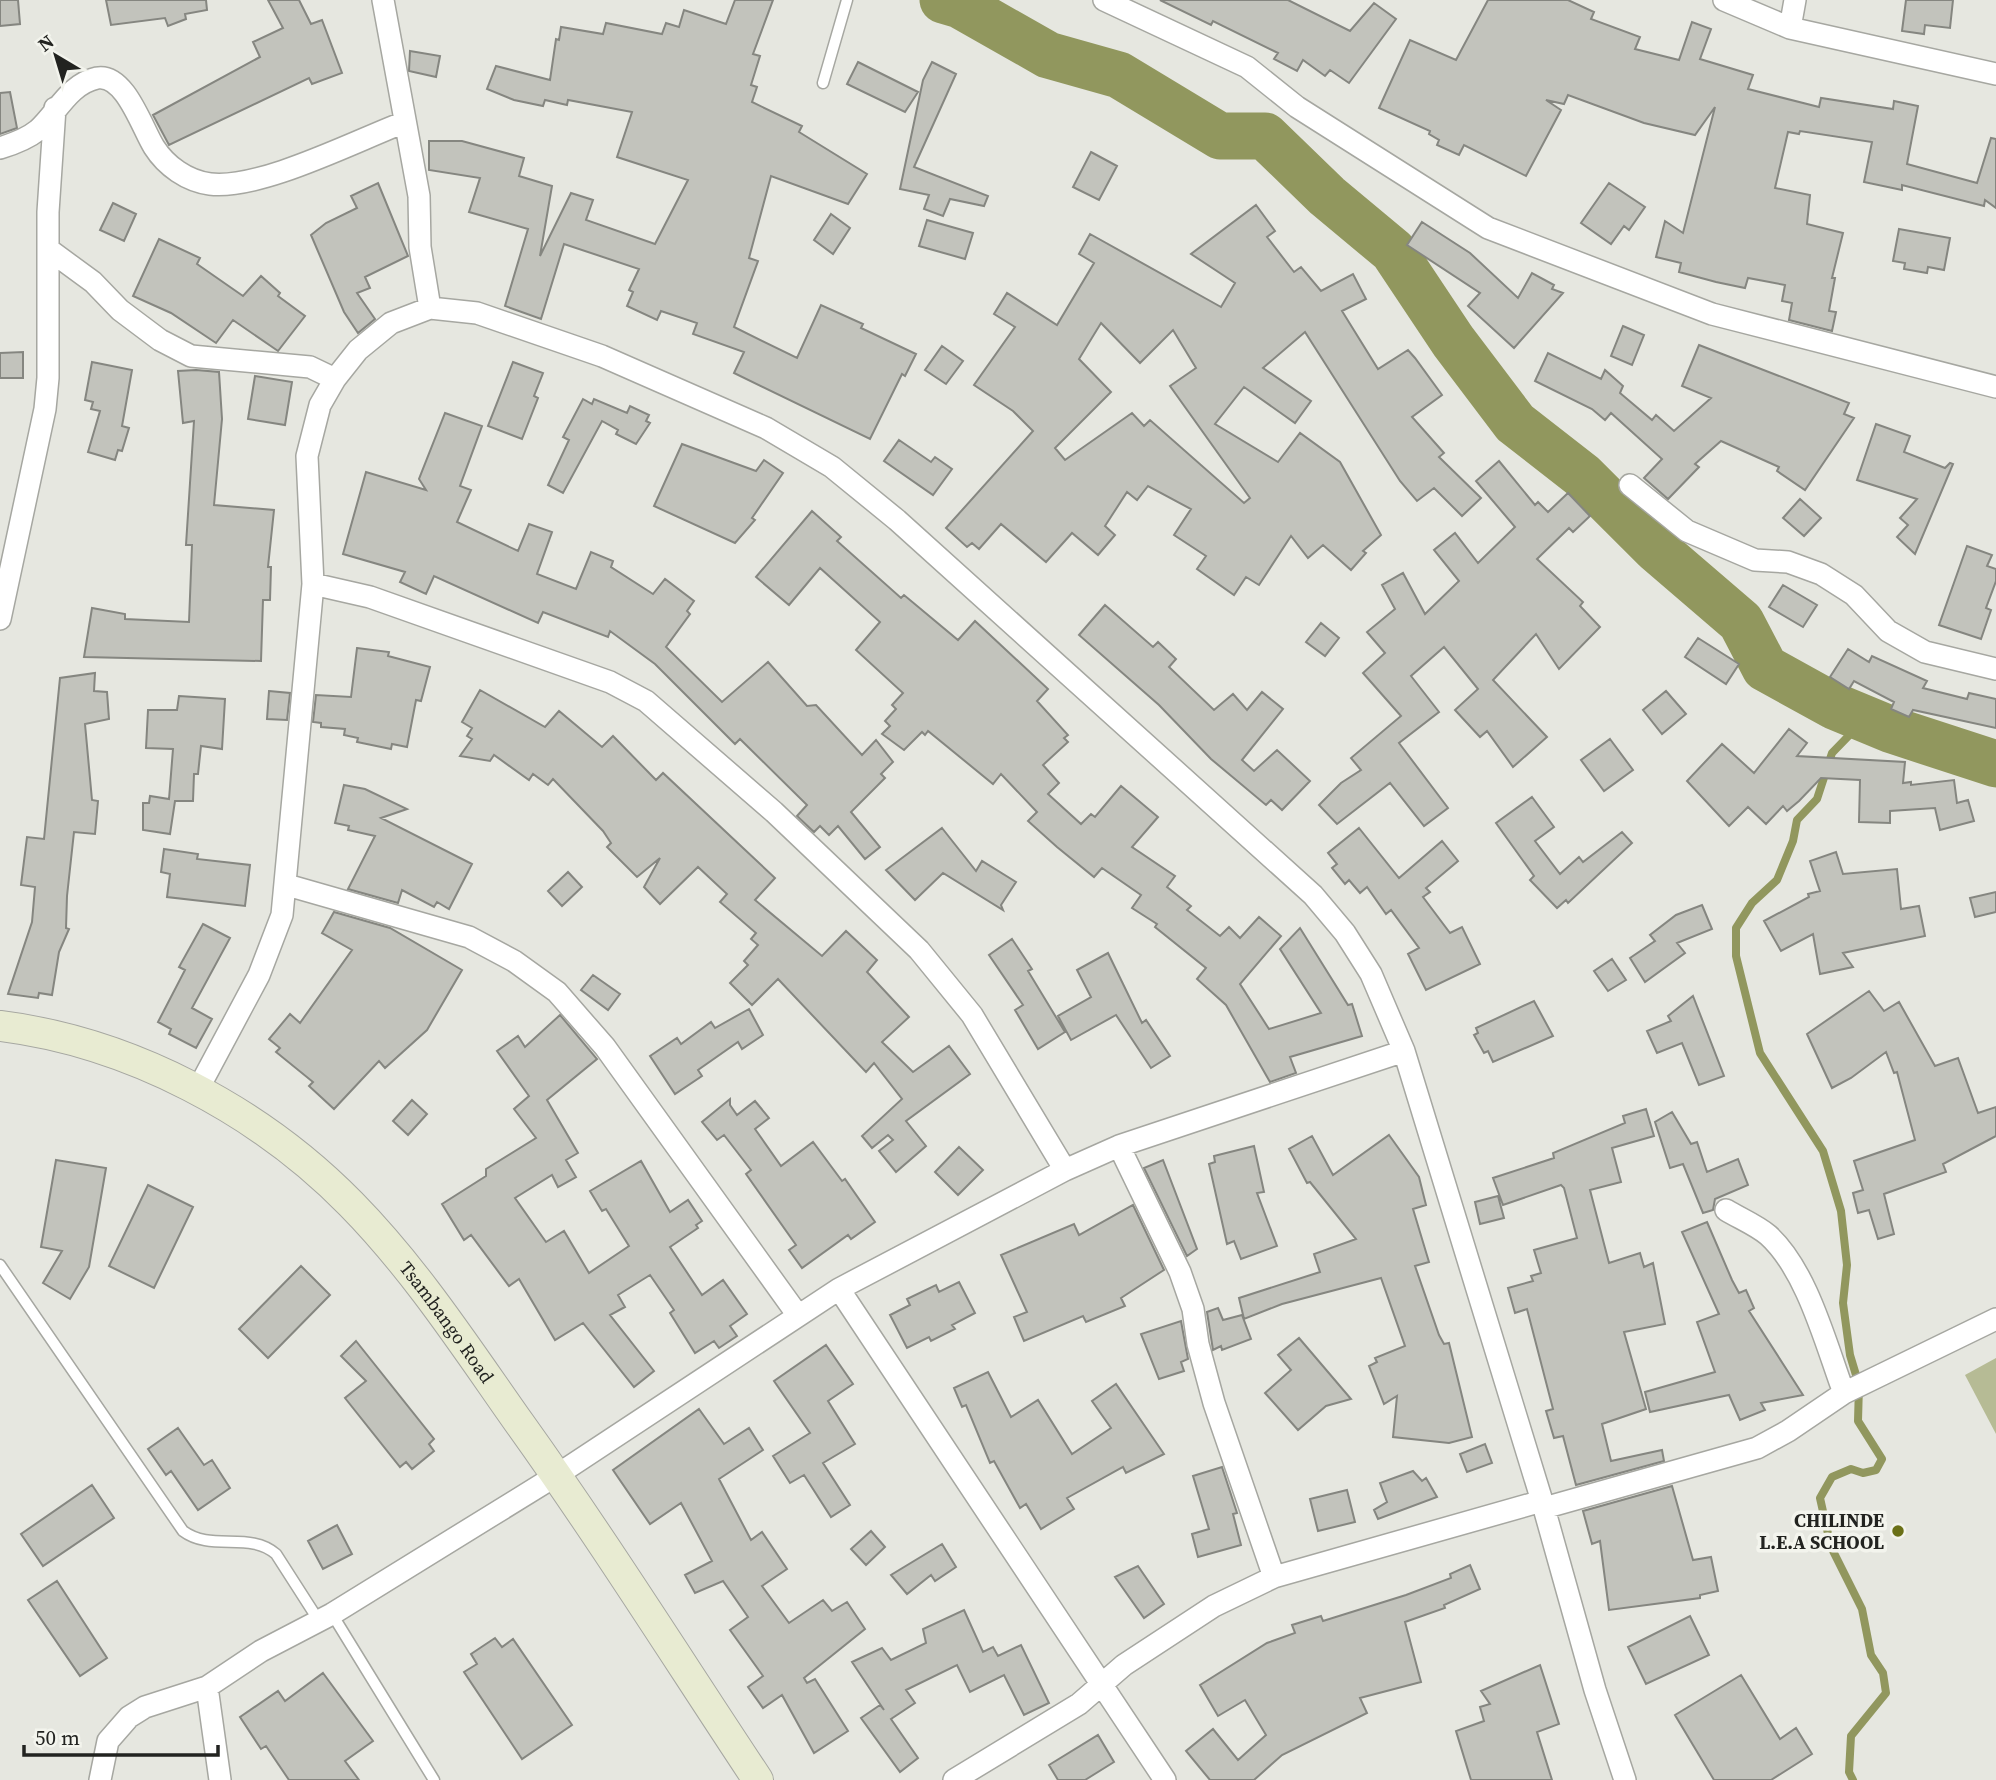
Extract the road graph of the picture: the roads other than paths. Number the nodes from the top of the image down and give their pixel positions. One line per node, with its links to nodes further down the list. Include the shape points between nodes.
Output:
1 (383, 0): 10 (street)
2 (1104, 0): 15 (street, via 1247,66 1297,107 1488,228 1712,314)
3 (1724, 0): 6 (street)
4 (1795, 0): 6 (street)
5 (847, 2): 8 (lane)
6 (1790, 28): 7 (street)
7 (1996, 74)
8 (823, 83)
9 (55, 108): 10 (street, via 97,78 111,79 123,89 155,150 185,178 210,184 250,183); 11 (street, via 39,129); 12 (street)
10 (405, 122): 13 (street, via 419,196 419,247)
11 (0, 148)
12 (48, 249): 14 (street, via 160,340 191,356 310,367); 18 (street, via 45,409)
13 (430, 308): 14 (street, via 391,323 358,350); 22 (street, via 477,313 602,356 766,428 832,467 897,520 1313,895 1371,974)
14 (335, 379): 17 (street, via 320,405 307,456)
15 (1996, 387)
16 (1630, 485): 19 (street, via 1687,531 1755,560 1788,562 1821,574 1854,595 1888,631 1925,652)
17 (313, 584): 20 (street); 25 (street, via 370,597 610,682 646,701 774,812 919,950 972,1016)
18 (0, 619)
19 (1996, 669)
20 (287, 885): 23 (street, via 282,915 259,975); 29 (street, via 468,937 514,961 557,992 605,1047)
21 (0, 1026): 23 (street, Tsambango Road, via 102,1048)
22 (1404, 1051): 24 (street); 33 (street)
23 (197, 1091): 32 (street, Tsambango Road, via 307,1163 352,1205 429,1296)
24 (1119, 1146): 25 (street); 34 (street, via 1180,1272 1214,1403)
25 (1065, 1170): 28 (street)
26 (1726, 1210): 31 (street, via 1767,1235 1786,1256)
27 (0, 1265): 35 (lane, via 183,1531 201,1541 267,1546)
28 (839, 1289): 29 (street); 36 (street)
29 (797, 1314): 32 (street)
30 (1996, 1319): 31 (street)
31 (1844, 1393): 33 (street, via 1757,1448)
32 (556, 1475): 35 (street); 41 (street, Tsambango Road)
33 (1543, 1504): 34 (street); 44 (street)
34 (1274, 1577): 36 (street, via 1214,1606 1124,1665)
35 (326, 1617): 37 (street, via 261,1651); 40 (lane)
36 (1101, 1686): 42 (street); 43 (street)
37 (207, 1687): 38 (street, via 145,1707 129,1717 108,1741); 39 (street)
38 (100, 1780)
39 (220, 1780)
40 (435, 1780)
41 (758, 1780)
42 (954, 1780)
43 (1165, 1780)
44 (1625, 1780)

